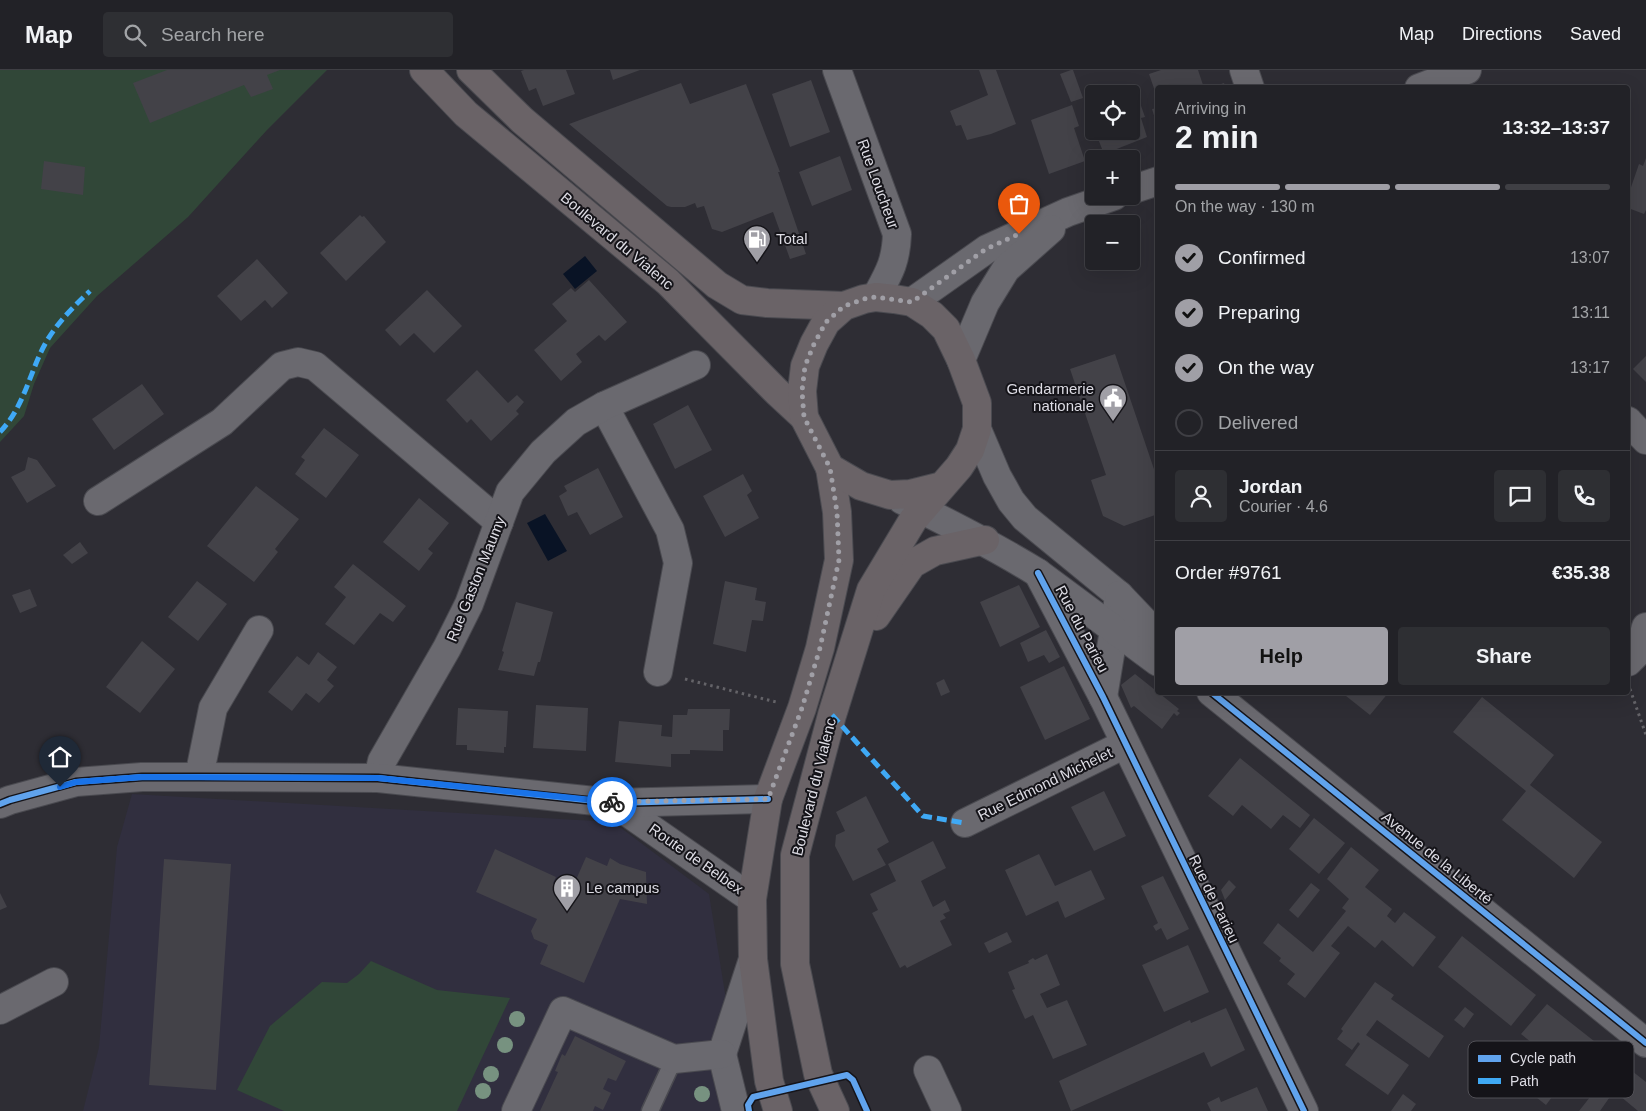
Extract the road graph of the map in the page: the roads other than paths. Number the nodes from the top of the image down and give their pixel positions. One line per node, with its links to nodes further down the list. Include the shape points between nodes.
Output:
1 (424, 70): 18 (main road, Boulevard du Vialenc, via 466,114 668,282)
2 (837, 70): 12 (street, Rue Loucheur, via 897,234 892,268)
3 (1244, 70): 6 (street)
4 (1467, 70): 7 (street)
5 (483, 75): 14 (main road, via 522,120 717,285 742,300)
6 (1249, 85)
7 (1427, 85)
8 (1155, 182): 9 (street)
9 (1140, 187)
10 (1088, 205): 11 (street)
11 (1068, 212): 13 (street, via 986,249); 15 (street, via 1006,270 986,303)
12 (876, 297): 13 (main road); 14 (main road)
13 (912, 302): 15 (main road, via 946,329)
14 (844, 306): 18 (main road, via 826,322 805,366 802,391)
15 (961, 360): 20 (main road, via 977,404)
16 (696, 365): 17 (street, Rue Gaston Maumy)
17 (604, 406): 27 (street, Rue Gaston Maumy, via 576,422 543,452 510,492); 37 (street, via 670,530 678,563)
18 (804, 417): 22 (main road)
19 (1630, 423): 21 (street)
20 (977, 429): 23 (main road, Boulevard du Vialenc, via 970,450); 30 (street, via 1011,501)
21 (1646, 440)
22 (830, 468): 24 (main road, via 861,486); 43 (main road, Boulevard du Vialenc, via 837,512 839,560 820,648 802,708)
23 (942, 486): 24 (main road); 26 (main road, Boulevard du Vialenc)
24 (890, 495): 26 (street)
25 (98, 501): 27 (street, via 222,422 282,366 298,362 315,366)
26 (922, 510): 28 (street); 34 (main road, Boulevard du Vialenc, via 871,590)
27 (499, 522): 42 (street, Rue Gaston Maumy, via 469,604 448,648 382,761)
28 (985, 540): 29 (street); 34 (main road, via 935,551 912,564)
29 (1038, 573): 30 (street); 39 (street, Rue du Parieu)
30 (1116, 615): 33 (street); 35 (street); 39 (street, Rue du Parieu)
31 (1646, 627): 36 (street, via 1639,650)
32 (259, 630): 41 (street, via 213,708)
33 (1155, 634)
34 (850, 654): 59 (main road, Boulevard du Vialenc, via 795,855 795,964 818,1074)
35 (1155, 659)
36 (1630, 660)
37 (658, 672)
38 (1215, 695): 51 (street, Avenue de la Liberté)
39 (1103, 697): 40 (street, Rue de Parieu)
40 (1125, 744): 46 (street, Rue Edmond Michelet); 61 (street, Rue de Parieu)
41 (199, 777): 42 (street, Route de Belbex); 45 (street, Route de Belbex, via 76,782)
42 (378, 778): 44 (street, Route de Belbex)
43 (768, 799): 44 (street, Route de Belbex); 47 (main road, Boulevard du Vialenc)
44 (614, 803): 47 (street, Route de Belbex)
45 (0, 804)
46 (966, 823)
47 (752, 898): 48 (main road, Boulevard du Vialenc)
48 (753, 959): 52 (street); 58 (main road, Boulevard du Vialenc, via 769,1081)
49 (54, 982): 50 (street)
50 (0, 1010)
51 (1646, 1043)
52 (722, 1054): 53 (street); 57 (street)
53 (674, 1059): 55 (street, via 563,1011); 56 (lane)
54 (928, 1070): 60 (street)
55 (516, 1111)
56 (650, 1111)
57 (736, 1111)
58 (778, 1111)
59 (835, 1111)
60 (947, 1111)
61 (1304, 1111)

